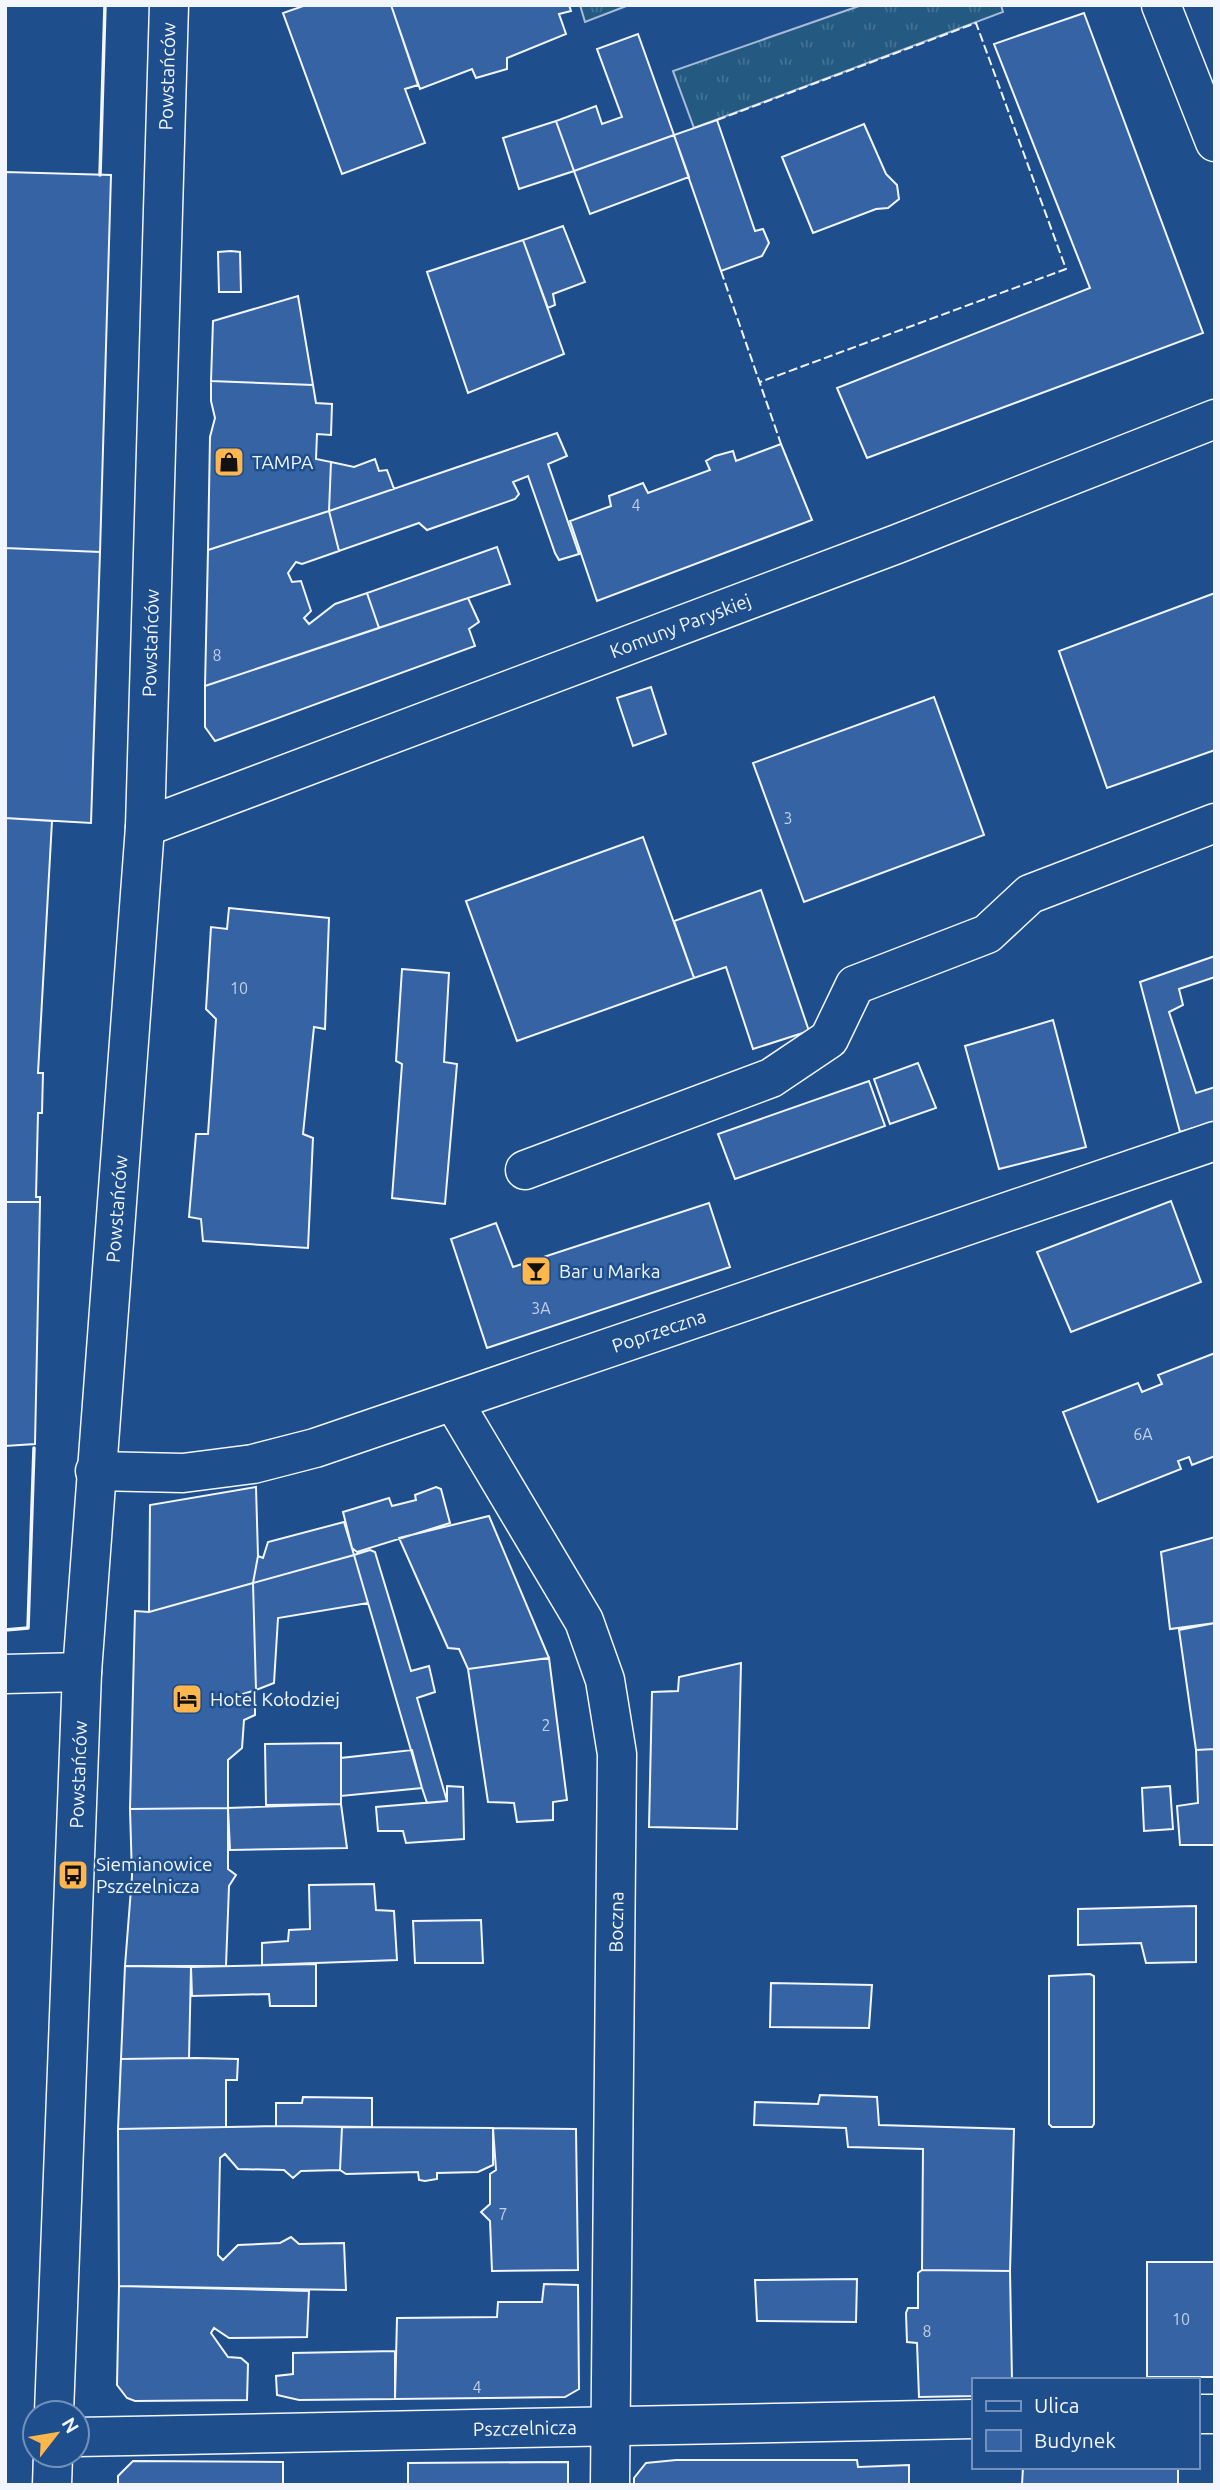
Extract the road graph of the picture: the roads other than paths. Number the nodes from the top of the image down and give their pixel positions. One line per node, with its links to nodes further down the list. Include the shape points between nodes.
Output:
1 (169, 5): 6 (street, Powstańców)
2 (1161, 5): 3 (street)
3 (1215, 142)
4 (1215, 419): 6 (street, Komuny Paryskiej)
5 (1215, 823): 8 (street, via 1030,894 987,934 855,985 829,1039 771,1078)
6 (145, 827): 10 (street, Powstańców)
7 (1215, 1141): 9 (street, Poprzeczna)
8 (525, 1170)
9 (453, 1401): 10 (street, Poprzeczna, via 253,1464 183,1473); 15 (street, Boczna, via 584,1621 605,1680 615,1742)
10 (95, 1471): 11 (street, Powstańców)
11 (82, 1672): 12 (street); 13 (street, Powstańców)
12 (5, 1674)
13 (55, 2399)
14 (972, 2419): 15 (street, Pszczelnicza)
15 (611, 2426): 16 (street, Pszczelnicza); 17 (street, Boczna)
16 (91, 2437)
17 (610, 2485)

